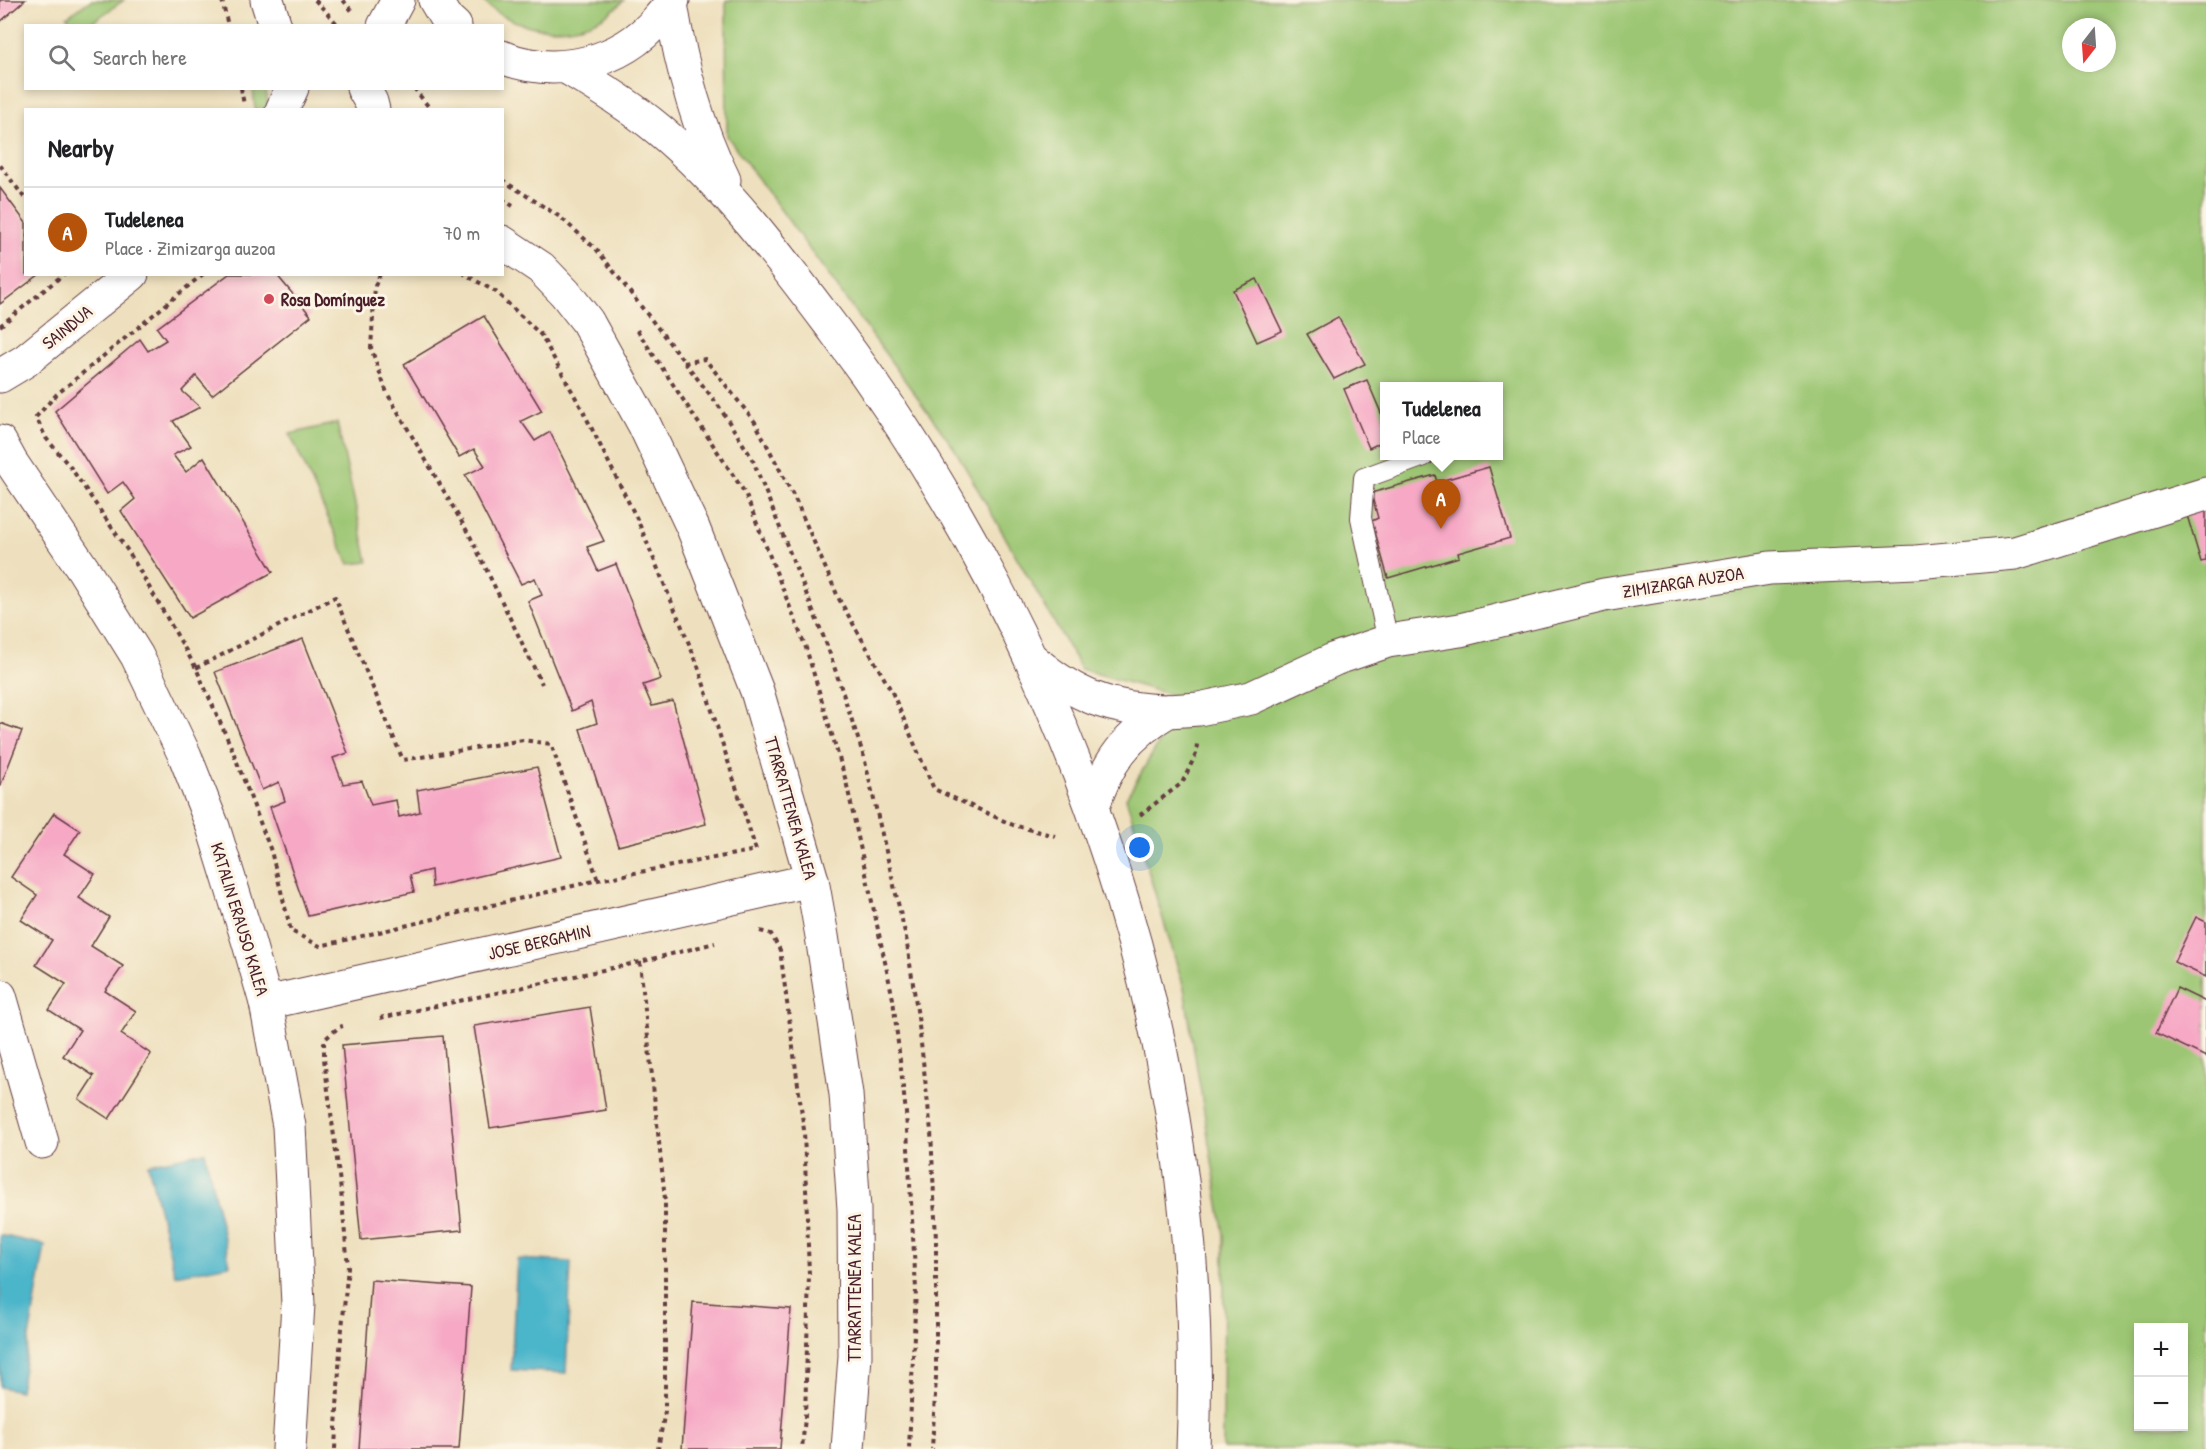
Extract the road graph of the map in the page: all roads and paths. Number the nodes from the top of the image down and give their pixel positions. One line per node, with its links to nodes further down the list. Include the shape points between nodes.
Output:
1 (222, 0): 6 (path)
2 (315, 0): 7 (path)
3 (398, 0): 8 (street)
4 (435, 0): 9 (street)
5 (672, 2): 11 (street, via 626,48 597,61); 18 (street, via 693,106 711,156)
6 (228, 24)
7 (337, 24)
8 (385, 24)
9 (453, 24)
10 (504, 58): 11 (street, via 541,67)
11 (566, 67): 18 (street, via 656,127)
12 (241, 90): 14 (path)
13 (416, 90): 15 (path)
14 (245, 108)
15 (429, 108)
16 (0, 165): 17 (path)
17 (24, 197)
18 (735, 203): 32 (street, via 852,354 907,433 957,515)
19 (504, 243): 40 (street, TTARRATTENEA KALEA, via 541,268 566,293 587,321 644,424 693,528 757,691)
20 (62, 276): 25 (path)
21 (130, 276): 27 (street, SAINDUA)
22 (201, 276): 33 (path, via 56,395 36,417 46,438 130,554)
23 (379, 276): 34 (path, via 375,286 371,348 387,393 471,538)
24 (468, 276): 39 (path, via 496,292 541,335 583,411 638,521 696,663 756,850)
25 (0, 326)
26 (684, 363): 38 (path, via 705,359 755,422 839,598 892,692 934,789 1013,825)
27 (0, 376)
28 (0, 442): 45 (street, KATALIN ERAUSO KALEA, via 137,656 185,756 213,827)
29 (1413, 460): 31 (lane, via 1364,478 1361,518)
30 (2206, 494): 31 (street, ZIMIZARGA AUZOA, via 2015,553 1770,568 1604,595 1460,630)
31 (1388, 641): 35 (street, ZIMIZARGA AUZOA, via 1335,659 1251,698)
32 (1032, 659): 35 (street, via 1064,684 1093,699 1117,707); 36 (street)
33 (196, 668): 39 (path, via 271,851 291,931 320,946); 39 (path, via 335,597 404,759 523,740 551,744)
34 (542, 684)
35 (1184, 710): 36 (street, via 1150,722 1133,735 1119,751); 37 (path, via 1196,754 1182,783)
36 (1093, 807): 54 (street, via 1138,956 1160,1049 1176,1143 1193,1332)
37 (1140, 815)
38 (1055, 836)
39 (598, 880)
40 (812, 880): 45 (street, JOSE BERGAMIN); 53 (street, TTARRATTENEA KALEA, via 846,1094 854,1209 855,1356)
41 (749, 934): 52 (path, via 771,934 780,950 804,1130 809,1275)
42 (717, 942): 43 (path)
43 (640, 962): 46 (path); 51 (path, via 666,1199 665,1411)
44 (0, 996): 48 (street)
45 (266, 1003): 49 (street, KATALIN ERAUSO KALEA, via 289,1126 298,1304)
46 (374, 1020)
47 (351, 1024): 50 (path, via 339,1027 324,1040 348,1267)
48 (42, 1142)
49 (288, 1449)
50 (335, 1449)
51 (658, 1449)
52 (802, 1449)
53 (848, 1449)
54 (1193, 1449)

